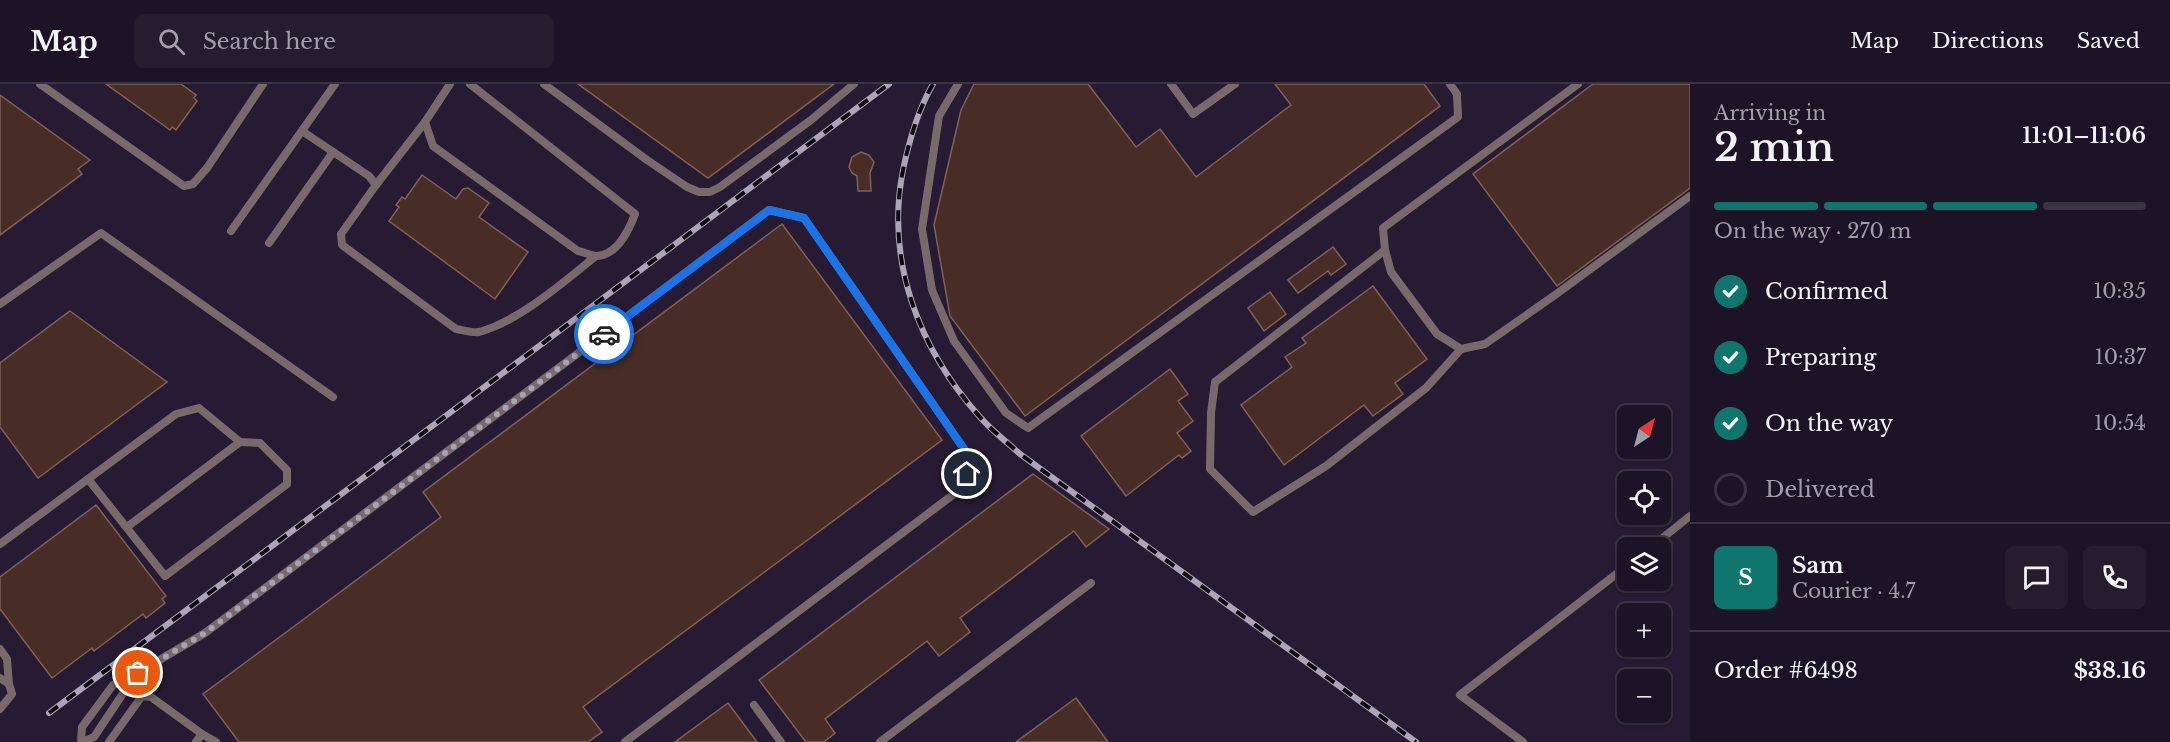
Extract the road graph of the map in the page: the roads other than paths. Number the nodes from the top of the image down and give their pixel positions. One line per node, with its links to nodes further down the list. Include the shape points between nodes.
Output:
1 (40, 84): 2 (lane, via 184,186 193,184 207,168)
2 (263, 84)
3 (335, 84): 14 (lane)
4 (450, 84): 13 (lane)
5 (470, 84): 21 (lane, via 635,214 612,251)
6 (544, 84): 7 (lane, via 687,187 710,192)
7 (854, 84)
8 (958, 84): 11 (lane, via 939,116 922,229 932,290 954,341 1006,413 1028,428 1458,117 1457,94)
9 (1172, 84): 10 (lane, via 1193,114)
10 (1235, 84)
11 (1450, 84)
12 (1578, 84): 20 (lane, via 1383,228)
13 (425, 122): 16 (lane); 21 (lane, via 433,146 578,250)
14 (303, 131): 15 (lane); 18 (lane)
15 (333, 152): 16 (lane); 19 (lane)
16 (376, 185): 21 (lane, via 341,234 342,245 456,329 477,333 513,318)
17 (1690, 196): 23 (lane, via 1485,344)
18 (231, 231)
19 (269, 243)
20 (1385, 250): 23 (lane, via 1391,272 1437,334); 23 (lane, via 1215,382 1210,413 1210,469 1253,512 1326,466 1417,396)
21 (596, 256)
22 (0, 304): 24 (lane, via 101,233)
23 (1461, 349)
24 (333, 397)
25 (240, 442): 26 (lane, via 199,408 176,414); 28 (lane); 28 (lane, via 260,443 287,470 287,484 165,576)
26 (88, 479): 28 (lane); 30 (lane)
27 (1690, 516): 29 (lane)
28 (127, 526)
29 (1664, 537)
30 (0, 544)
31 (1617, 574): 47 (lane, via 1460,695)
32 (1091, 582): 46 (lane)
33 (0, 649): 36 (lane, via 7,659)
34 (0, 678): 36 (lane)
35 (124, 681): 40 (lane, via 119,700 94,736); 40 (lane, via 113,685 82,728); 44 (lane, via 205,633 769,210 804,218 971,459 962,488)
36 (9, 684): 38 (lane, via 12,693)
37 (754, 705): 45 (lane)
38 (0, 708)
39 (202, 734): 41 (lane, via 151,697 142,696); 42 (lane); 43 (lane)
40 (82, 742)
41 (109, 742)
42 (196, 742)
43 (216, 742)
44 (625, 742)
45 (781, 742)
46 (880, 742)
47 (1523, 742)

